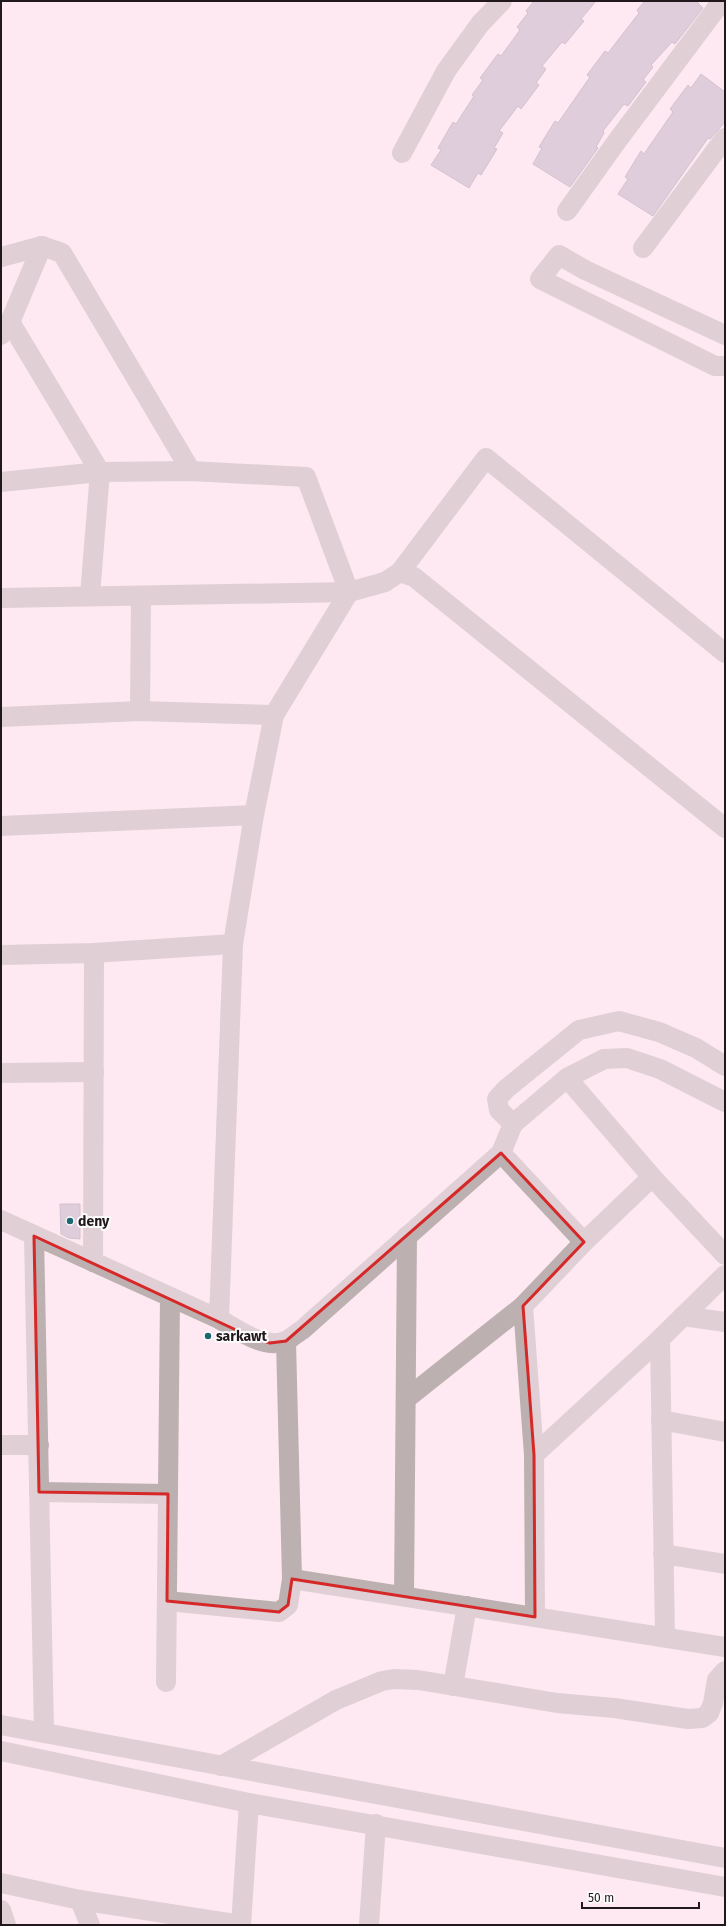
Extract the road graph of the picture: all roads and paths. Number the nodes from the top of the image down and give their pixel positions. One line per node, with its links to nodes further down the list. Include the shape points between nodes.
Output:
1 (502, 1): 4 (street, via 480,24 446,71)
2 (722, 1): 5 (street)
3 (725, 138): 7 (street)
4 (402, 153)
5 (567, 211)
6 (42, 246): 8 (street); 9 (street); 12 (street, via 62,253)
7 (644, 248)
8 (1, 257)
9 (5, 328): 13 (street)
10 (725, 335): 11 (street, via 585,270 559,255 540,279 714,366)
11 (725, 366)
12 (191, 471): 13 (street); 16 (street, via 306,477)
13 (100, 472): 14 (street); 17 (street)
14 (1, 482)
15 (400, 572): 16 (street, via 385,582); 20 (street, via 486,458); 25 (street, via 414,577)
16 (348, 592): 18 (street); 22 (street)
17 (90, 595): 18 (street); 19 (street)
18 (141, 596): 21 (street)
19 (1, 598)
20 (725, 653)
21 (140, 711): 22 (street); 23 (street)
22 (274, 715): 24 (street)
23 (1, 717)
24 (254, 815): 26 (street); 27 (street)
25 (721, 820)
26 (1, 826)
27 (233, 944): 28 (street); 48 (street)
28 (94, 953): 29 (street); 31 (street)
29 (1, 955)
30 (725, 1066): 35 (street, via 696,1048 659,1032 619,1021 579,1030 497,1099 499,1110)
31 (94, 1072): 32 (street); 43 (street)
32 (1, 1073)
33 (567, 1078): 34 (street, via 604,1060 627,1058 660,1069); 35 (street); 37 (street)
34 (725, 1102)
35 (513, 1124): 36 (street)
36 (501, 1153): 40 (street); 41 (street)
37 (652, 1177): 41 (street); 42 (street)
38 (1, 1220): 39 (street)
39 (34, 1236): 43 (street); 56 (street)
40 (408, 1236): 51 (street, via 302,1330); 52 (street)
41 (584, 1242): 46 (street)
42 (725, 1255)
43 (94, 1262): 45 (street)
44 (725, 1275): 47 (street)
45 (170, 1299): 48 (street); 59 (street)
46 (523, 1306): 52 (street); 57 (street)
47 (683, 1316): 49 (street); 50 (street)
48 (219, 1320): 51 (street, via 249,1336 270,1343)
49 (725, 1322)
50 (660, 1339): 53 (street); 57 (street)
51 (286, 1341): 62 (street)
52 (406, 1399): 63 (street)
53 (661, 1420): 54 (street); 60 (street)
54 (725, 1432)
55 (1, 1445): 56 (street)
56 (38, 1445): 58 (street)
57 (534, 1455): 66 (street)
58 (39, 1492): 59 (street); 73 (street)
59 (168, 1494): 64 (street)
60 (663, 1554): 61 (street); 67 (street)
61 (725, 1564)
62 (292, 1579): 63 (street); 64 (street, via 288,1605 279,1612)
63 (404, 1596): 65 (street)
64 (167, 1601): 70 (street)
65 (467, 1606): 66 (street); 71 (street)
66 (535, 1617): 67 (street)
67 (665, 1637): 68 (street)
68 (725, 1647)
69 (725, 1671): 71 (street, via 717,1680 709,1712 702,1718 688,1719 557,1703)
70 (166, 1682)
71 (453, 1686): 75 (street, via 406,1678 371,1684 336,1700)
72 (1, 1725): 73 (street)
73 (44, 1733): 75 (street)
74 (1, 1751): 76 (street)
75 (221, 1766): 78 (street, via 369,1791)
76 (249, 1803): 77 (street); 83 (street, via 241,1925)
77 (376, 1824): 79 (street); 87 (street)
78 (537, 1824): 79 (street); 80 (street)
79 (534, 1852): 82 (street)
80 (725, 1858)
81 (1, 1883): 83 (street)
82 (725, 1887)
83 (80, 1900): 86 (street)
84 (1, 1910): 85 (street)
85 (6, 1925)
86 (90, 1925)
87 (368, 1925)

